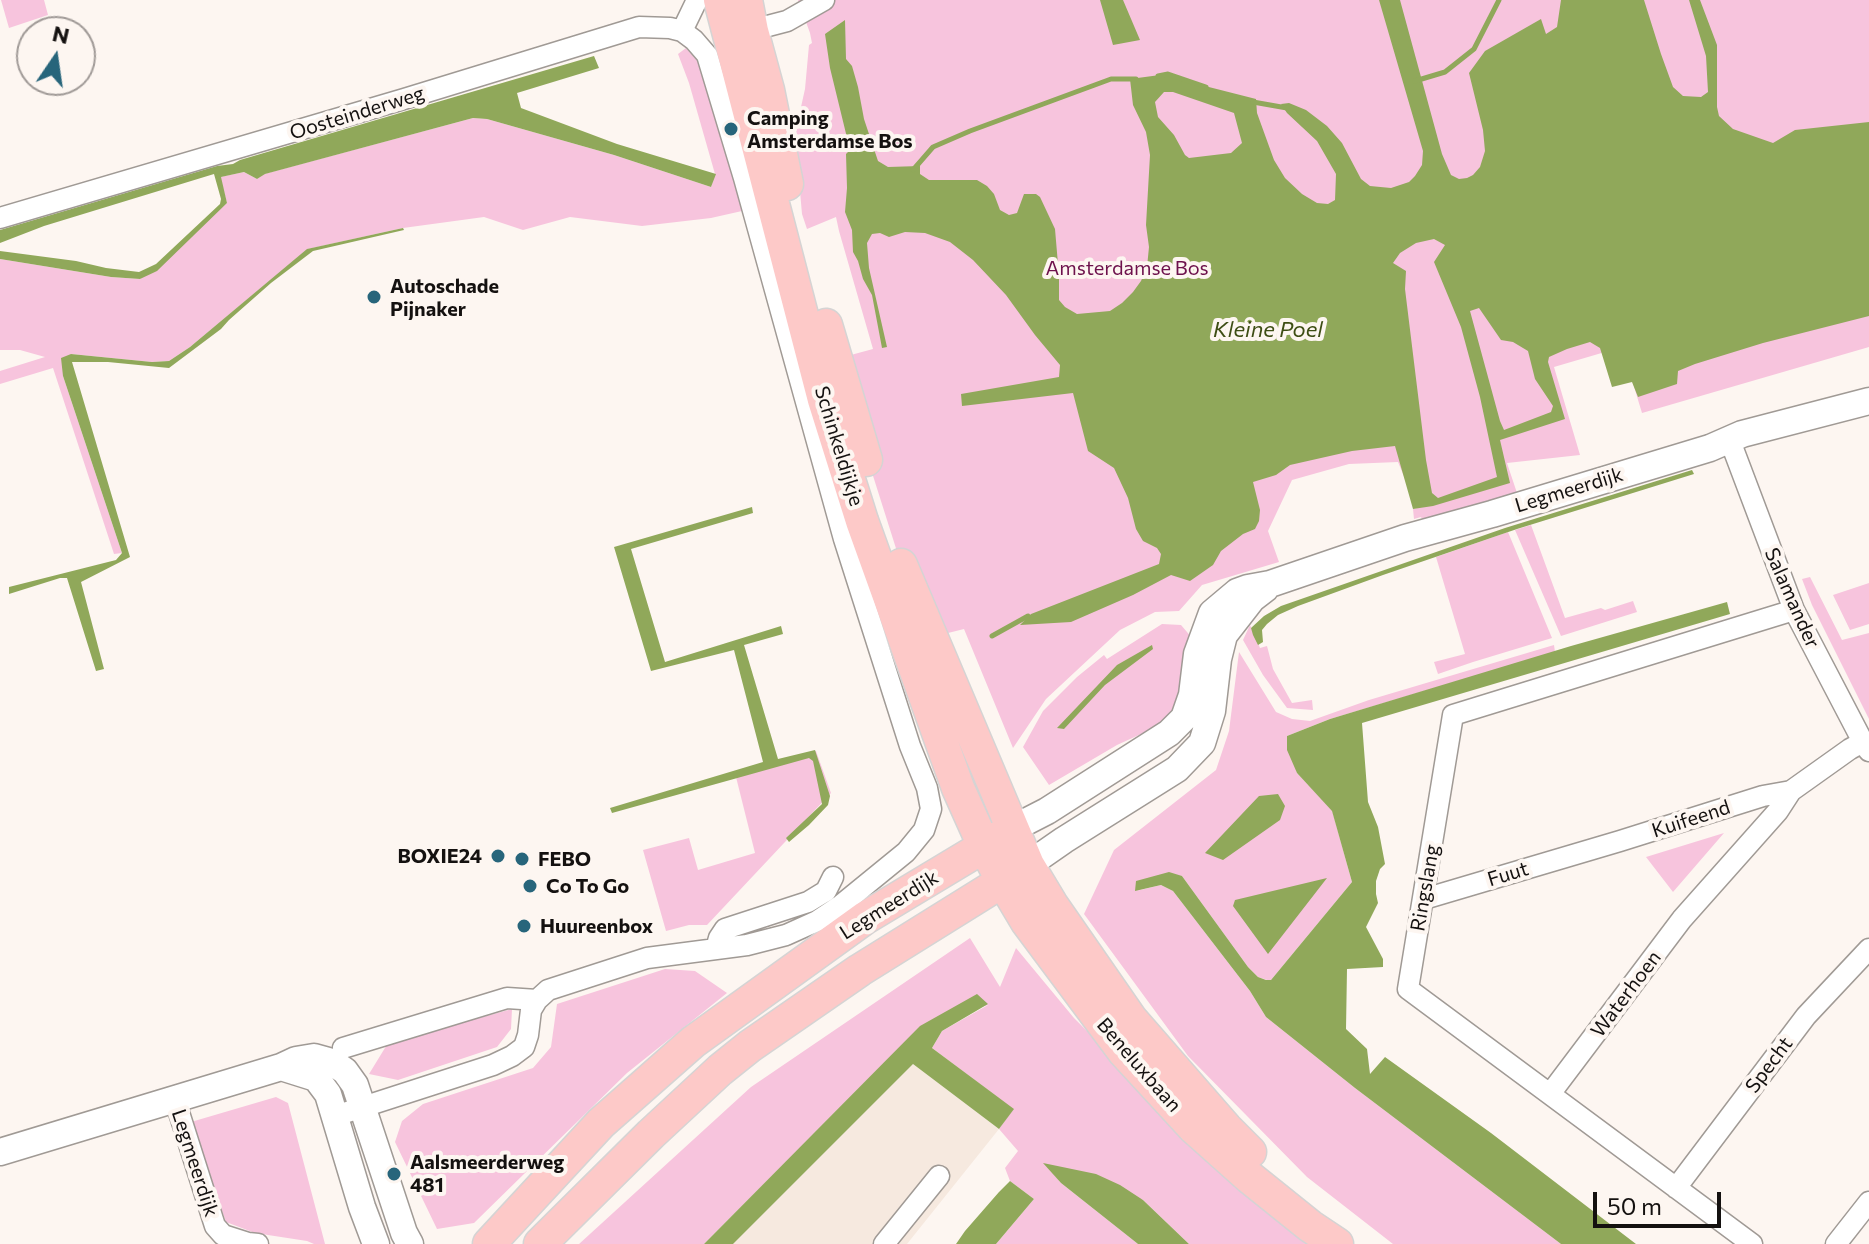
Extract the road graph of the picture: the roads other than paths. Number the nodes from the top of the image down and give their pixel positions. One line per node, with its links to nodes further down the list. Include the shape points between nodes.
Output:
1 (697, 0): 5 (street)
2 (720, 0): 4 (main road)
3 (824, 0): 4 (street, via 787,21)
4 (734, 30): 5 (street, via 694,40); 13 (main road, Schinkeldijkje, via 768,90 791,202 882,516); 14 (main road, Schinkeldijkje, via 751,124 824,400 862,521); 20 (street, Schinkeldijkje, via 748,193 844,539 931,809 924,830 906,852 817,921 786,935)
5 (682, 31): 6 (street, Oosteinderweg, via 639,27)
6 (0, 218)
7 (1869, 401): 8 (street, Legmeerdijk)
8 (1729, 438): 9 (street, Legmeerdijk); 10 (street, Salamander)
9 (1270, 584): 13 (street, Legmeerdijk, via 1237,592 1212,613 1184,718 1169,733); 16 (street, Legmeerdijk, via 1224,635 1202,743 1177,769)
10 (1794, 610): 11 (street, Salamander); 19 (street, Ringslang, via 1453,715)
11 (1866, 747): 12 (street, Kuifeend, via 1850,749)
12 (1791, 791): 15 (street, Kuifeend); 18 (street, Kuifeend)
13 (1012, 829): 14 (main road, Legmeerdijk); 16 (main road, Beneluxbaan)
14 (984, 846): 16 (main road, Beneluxbaan); 36 (main road, Legmeerdijk, via 857,924 693,1042 601,1123)
15 (1591, 849): 19 (street, Fuut)
16 (1015, 872): 37 (main road, Legmeerdijk, via 750,1046); 39 (main road, Beneluxbaan, via 1027,922 1124,1052 1193,1127)
17 (833, 877): 20 (street, via 826,891 808,902 725,929)
18 (1704, 896): 25 (street, Waterhoen)
19 (1424, 899): 25 (street, Ringslang, via 1408,989)
20 (716, 949): 22 (street, via 647,958 548,990)
21 (1869, 949): 31 (street, Specht, via 1806,1016)
22 (537, 1000): 23 (street, via 507,998); 27 (street, via 524,1047 512,1056)
23 (343, 1048)
24 (281, 1067): 26 (street); 27 (street, via 314,1057 332,1062 355,1085); 28 (street, via 316,1078)
25 (1550, 1094): 31 (street, Ringslang)
26 (175, 1100): 29 (street); 33 (street, Legmeerdijk, via 215,1226 223,1235)
27 (361, 1107): 28 (street); 35 (street)
28 (335, 1116): 34 (street)
29 (0, 1152)
30 (939, 1176): 38 (street)
31 (1676, 1188): 40 (street, Ringslang)
32 (1869, 1202): 41 (street)
33 (258, 1244)
34 (376, 1244)
35 (410, 1244)
36 (489, 1244)
37 (540, 1244)
38 (884, 1244)
39 (1337, 1244)
40 (1752, 1244)
41 (1836, 1244)

